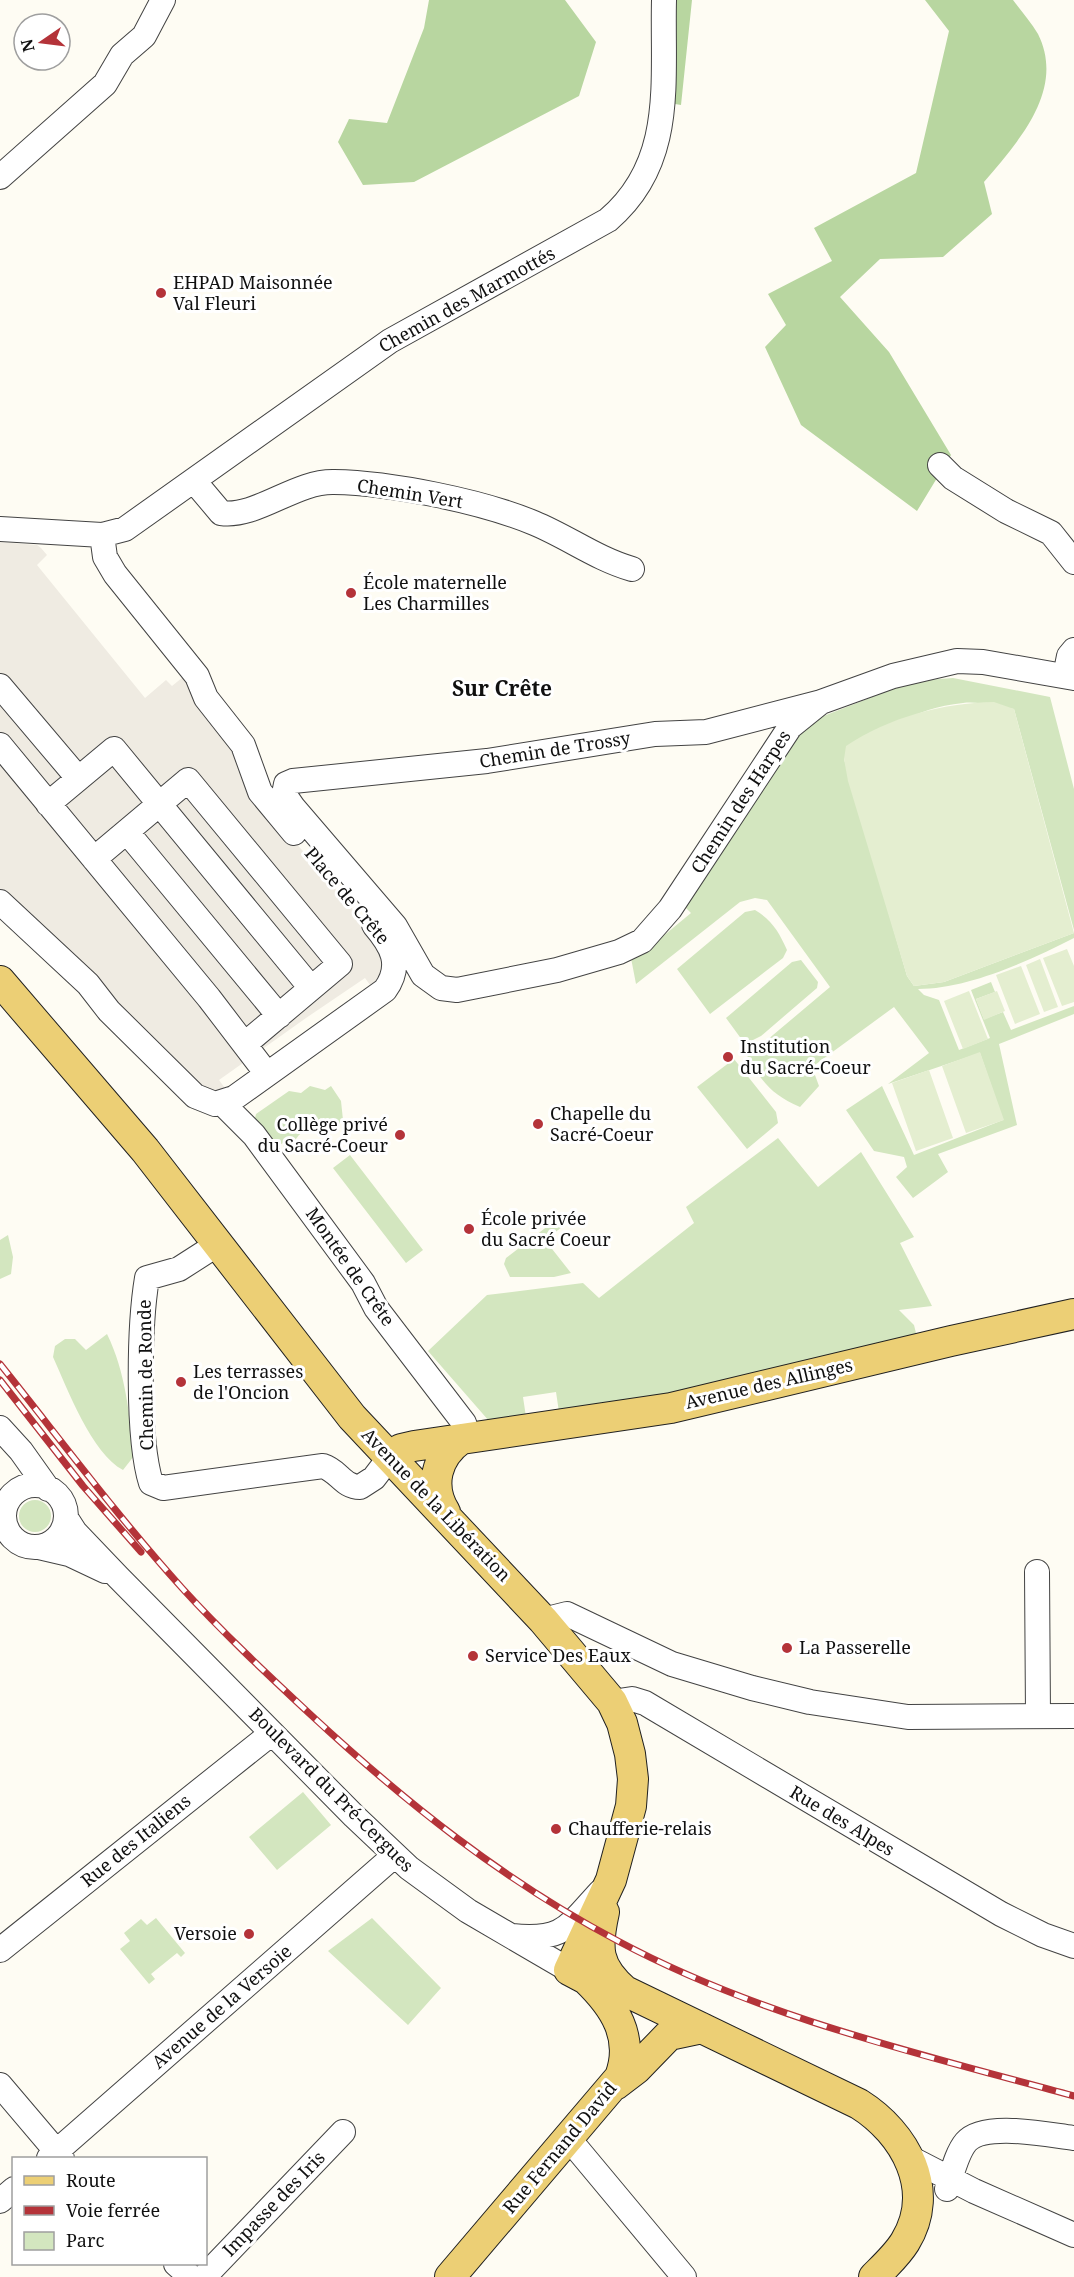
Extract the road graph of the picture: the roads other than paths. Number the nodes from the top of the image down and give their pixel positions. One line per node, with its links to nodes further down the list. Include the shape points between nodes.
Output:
1 (164, 0): 3 (street, via 144,36 122,56 105,84)
2 (664, 0): 5 (street, Chemin des Marmottés, via 660,136 651,165 624,206 597,228 390,341)
3 (0, 177)
4 (940, 465): 8 (street, via 953,478 1006,511 1051,533)
5 (194, 481): 7 (street, Chemin des Marmottés, via 142,519); 9 (street, Chemin Vert, via 221,513 233,515 298,489 333,482 447,498 492,508 535,524 608,562)
6 (0, 529): 7 (street)
7 (102, 535): 27 (street, Place de Crête, via 105,557 115,574 197,676 206,698 247,752 265,800 393,951 393,975 385,990)
8 (1074, 562)
9 (633, 569)
10 (1074, 650): 11 (street, Chemin des Harpes, via 1069,656)
11 (1070, 677): 13 (street, Chemin des Harpes, via 957,661 893,676)
12 (0, 686): 15 (street)
13 (821, 702): 16 (street, Chemin de Trossy, via 706,732 655,734 487,761); 24 (street, Chemin des Harpes, via 790,727 670,909 642,941 620,952 547,973)
14 (0, 745): 17 (street)
15 (78, 778): 17 (street); 18 (street, via 114,749)
16 (286, 784): 24 (street, Place de Crête, via 289,802 395,926 423,975)
17 (48, 804): 20 (street)
18 (159, 804): 19 (street); 23 (street); 23 (street, via 188,780 340,964)
19 (127, 832): 20 (street); 25 (street)
20 (94, 859): 26 (street)
21 (0, 902): 28 (street, via 88,984 109,1011 195,1096 208,1103)
22 (0, 981): 29 (main road, Avenue de la Libération, via 88,1082)
23 (311, 988): 25 (street)
24 (446, 990)
25 (279, 1016): 26 (street)
26 (245, 1044): 27 (street)
27 (267, 1074): 28 (street, Place de Crête)
28 (222, 1103): 32 (street, Montée de Crête, via 254,1135 363,1283 376,1308 464,1423)
29 (218, 1244): 33 (main road, Avenue de la Libération, via 340,1403); 34 (street, Chemin de Ronde, via 179,1269 147,1278 142,1316 143,1395)
30 (1074, 1314): 32 (main road, Avenue des Allinges, via 671,1408)
31 (1, 1430): 35 (street); 36 (street, via 16,1477)
32 (465, 1438): 33 (main road, Avenue des Allinges, via 407,1447); 37 (main road, via 443,1457 437,1475 437,1494)
33 (390, 1457): 34 (street, Avenue des Allinges, via 374,1478 360,1487 347,1484 331,1468 323,1466 163,1488 154,1486); 37 (main road, Avenue de la Libération)
34 (150, 1479)
35 (48, 1489): 36 (street, via 30,1486); 38 (street, via 61,1501)
36 (8, 1499): 39 (street)
37 (449, 1517): 43 (main road, Avenue de la Libération)
38 (66, 1518): 40 (street, via 56,1539); 42 (street, Boulevard du Pré-Cergues)
39 (8, 1538): 40 (street)
40 (39, 1547): 42 (street, Boulevard du Pré-Cergues, via 69,1554)
41 (1037, 1572): 45 (street)
42 (118, 1577): 47 (street, Boulevard du Pré-Cergues)
43 (543, 1620): 44 (main road, Avenue de la Libération); 45 (street, via 567,1614 672,1664 810,1702 908,1717)
44 (612, 1702): 49 (main road, Avenue de la Libération, via 626,1738 633,1779 629,1817); 51 (street, Rue des Alpes, via 622,1699 645,1703 1001,1914)
45 (1038, 1716): 46 (street)
46 (1074, 1716)
47 (272, 1733): 48 (street, Boulevard du Pré-Cergues); 52 (street, Rue des Italiens)
48 (395, 1855): 50 (street, Boulevard du Pré-Cergues, via 454,1902); 61 (street, Avenue de la Versoie)
49 (611, 1880): 50 (street, via 559,1933 533,1938); 53 (main road, Avenue de la Libération); 54 (main road, via 598,1946 607,1973)
50 (506, 1935): 53 (street, Boulevard du Pré-Cergues)
51 (1074, 1946)
52 (0, 1950)
53 (577, 1974): 54 (main road, Boulevard du Pré-Cergues); 57 (main road, Rue Fernand David, via 604,1998 622,2028 626,2058)
54 (625, 1991): 55 (main road, Boulevard du Pré-Cergues)
55 (702, 2028): 57 (main road, via 669,2035); 62 (main road, Boulevard du Pré-Cergues, via 859,2104 885,2123 910,2158)
56 (0, 2085): 61 (street)
57 (615, 2085): 60 (main road, Rue Fernand David)
58 (343, 2132): 69 (street, Impasse des Iris)
59 (1074, 2138): 62 (street, via 994,2130 980,2133 963,2148)
60 (569, 2139): 67 (main road, Rue Fernand David); 70 (street)
61 (56, 2156)
62 (938, 2187): 65 (street, via 974,2191); 71 (main road, via 917,2211 905,2242)
63 (12, 2191): 64 (street)
64 (0, 2201)
65 (1074, 2235)
66 (177, 2265): 68 (street)
67 (461, 2273)
68 (191, 2277)
69 (204, 2277)
70 (684, 2277)
71 (874, 2277)

